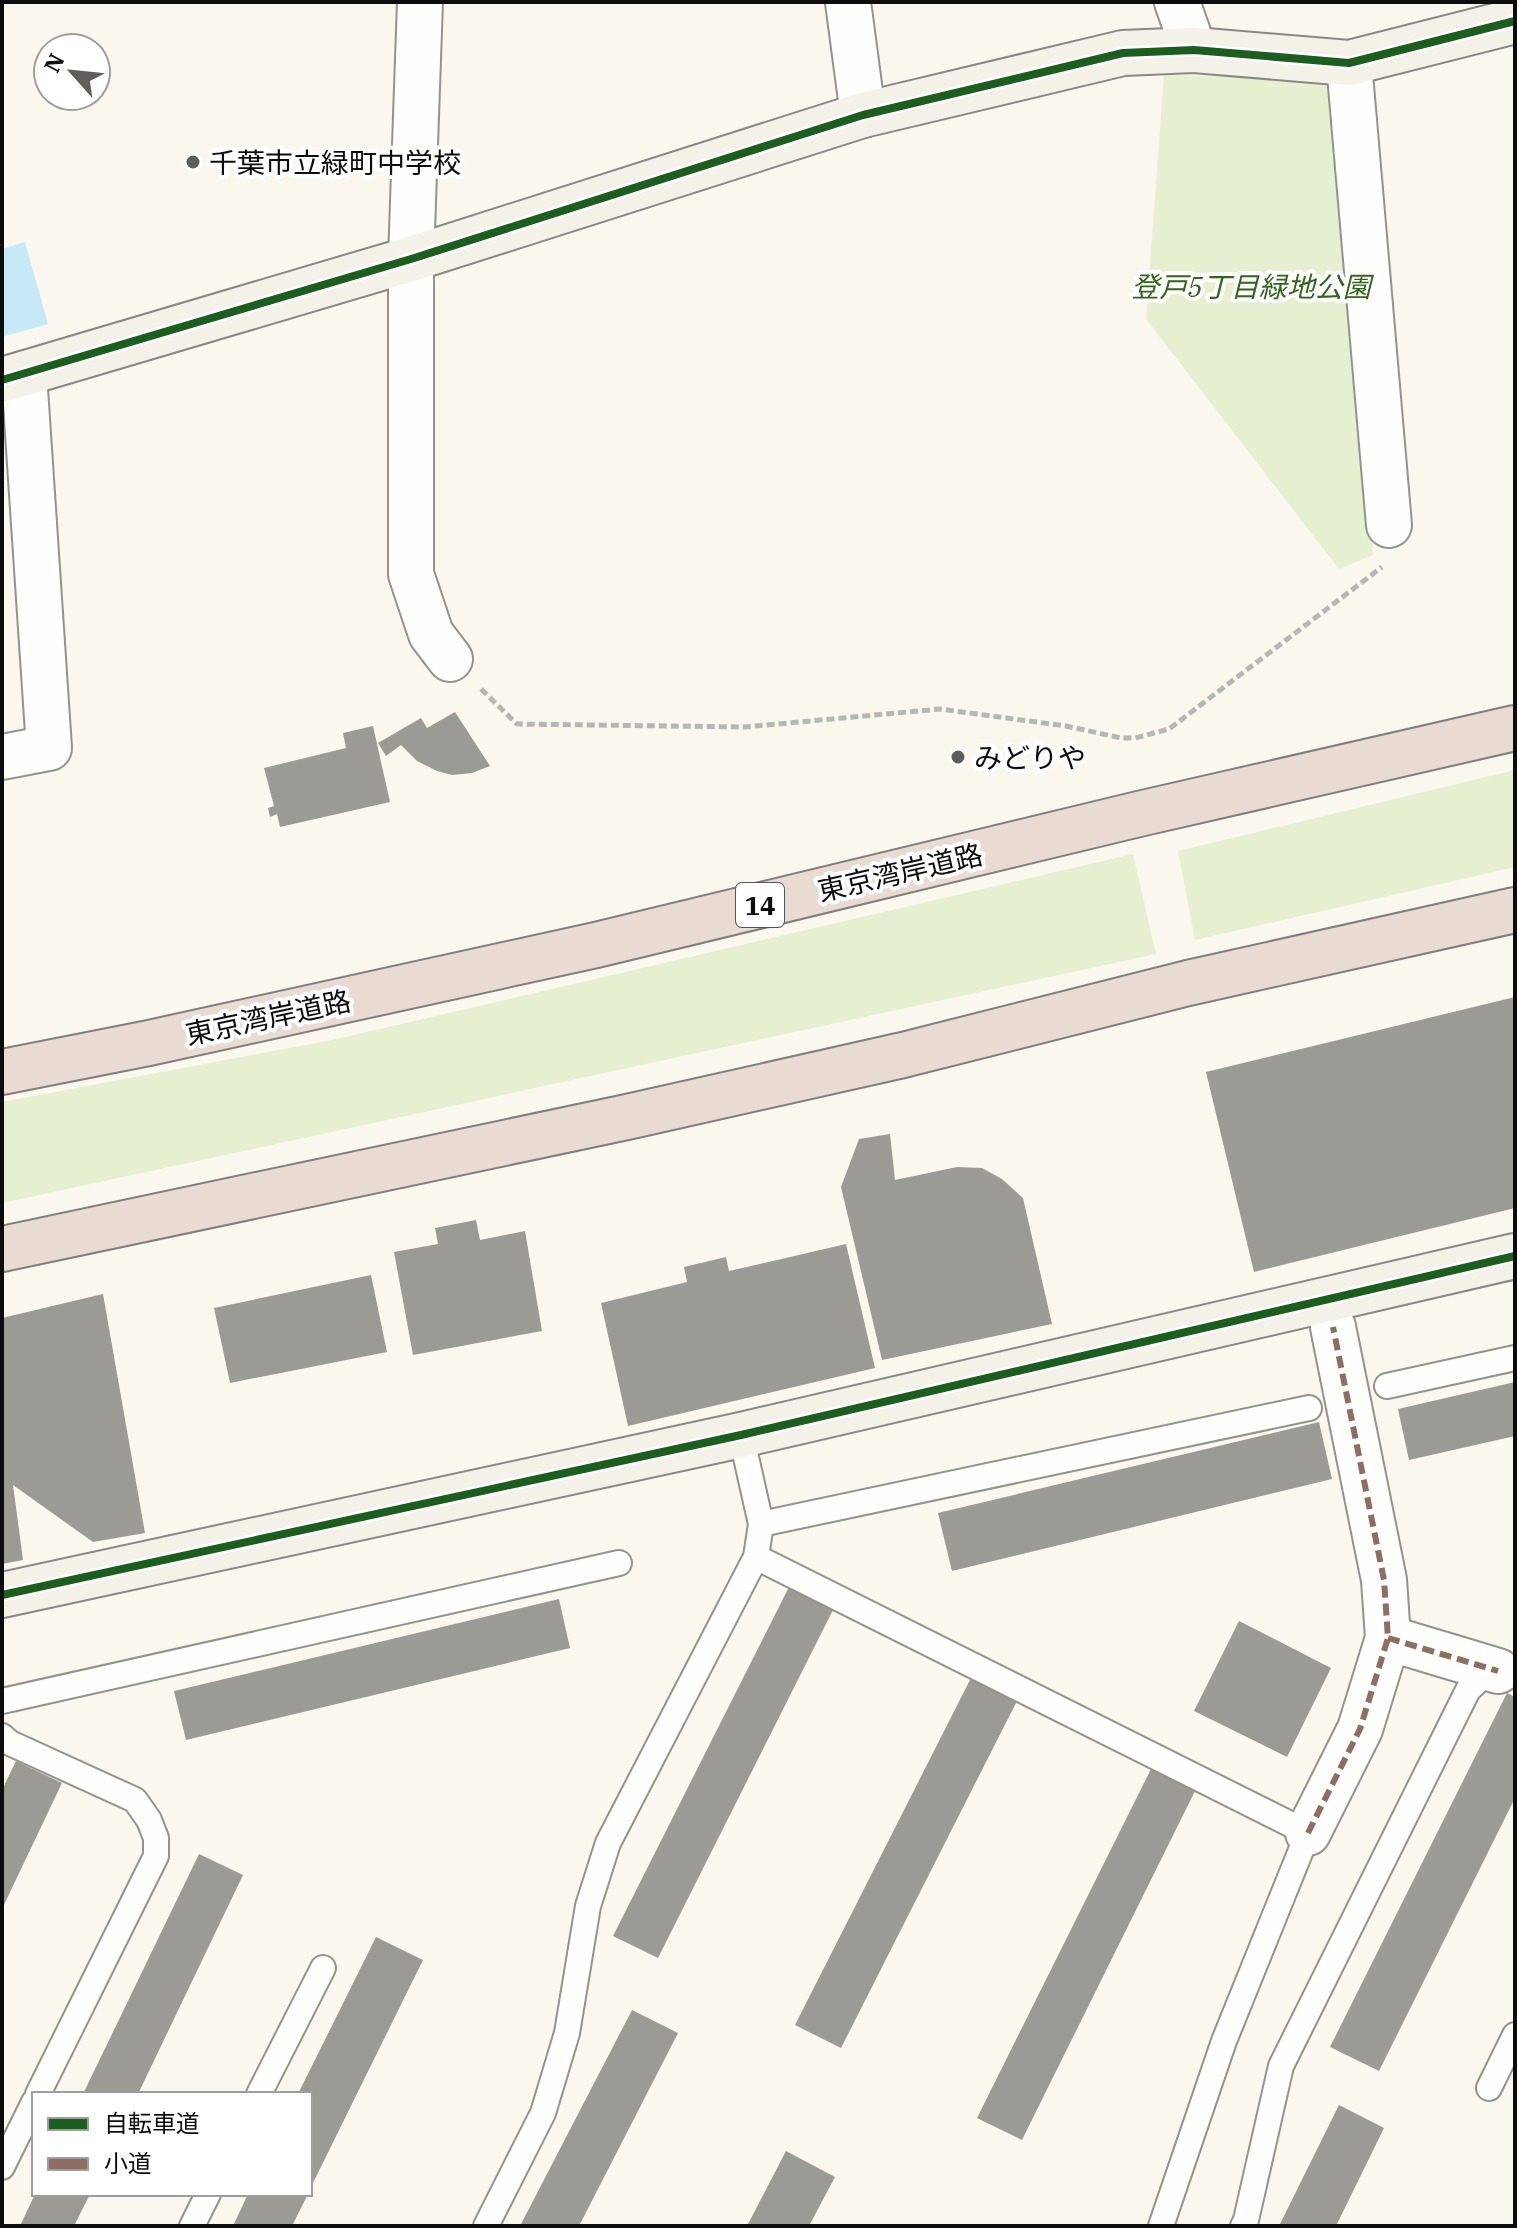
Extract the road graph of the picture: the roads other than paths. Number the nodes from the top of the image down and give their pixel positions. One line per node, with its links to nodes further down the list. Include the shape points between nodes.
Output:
1 (420, 2): 8 (street)
2 (848, 2): 7 (street)
3 (1177, 2): 5 (street)
4 (1515, 21): 6 (street)
5 (1194, 50): 6 (street); 7 (street, via 1123,53)
6 (1349, 63): 10 (street)
7 (863, 115): 8 (street)
8 (411, 259): 9 (street); 11 (street, via 411,574 431,634)
9 (13, 377): 13 (street, via 49,748)
10 (1389, 525)
11 (450, 659)
12 (1515, 728): 15 (highway, 東京湾岸道路 / 14, via 596,945)
13 (2, 757)
14 (1515, 910): 16 (highway, via 627,1117)
15 (2, 1072)
16 (2, 1249)
17 (1515, 1256): 22 (street)
18 (1333, 1327): 27 (street, via 1384,1580)
19 (1515, 1358): 20 (lane)
20 (1387, 1386)
21 (1309, 1408): 23 (lane)
22 (741, 1435): 23 (lane); 26 (street)
23 (761, 1524): 24 (lane)
24 (756, 1557): 31 (lane); 41 (lane, via 608,1843 588,1906 567,2033 543,2113)
25 (619, 1563): 29 (lane)
26 (2, 1595)
27 (1388, 1638): 28 (street); 31 (street, via 1360,1729)
28 (1506, 1672): 43 (lane, via 1482,1677 1468,1690 1281,2066)
29 (2, 1701)
30 (2, 1736): 35 (lane, via 135,1800 156,1838 156,1856)
31 (1308, 1833): 42 (lane, via 1224,2041)
32 (323, 1968): 36 (lane)
33 (1515, 2035): 34 (lane)
34 (1489, 2088)
35 (39, 2092)
36 (260, 2092)
37 (32, 2106): 38 (lane)
38 (2, 2167)
39 (207, 2196): 40 (lane)
40 (192, 2226)
41 (486, 2226)
42 (1161, 2226)
43 (1243, 2226)

